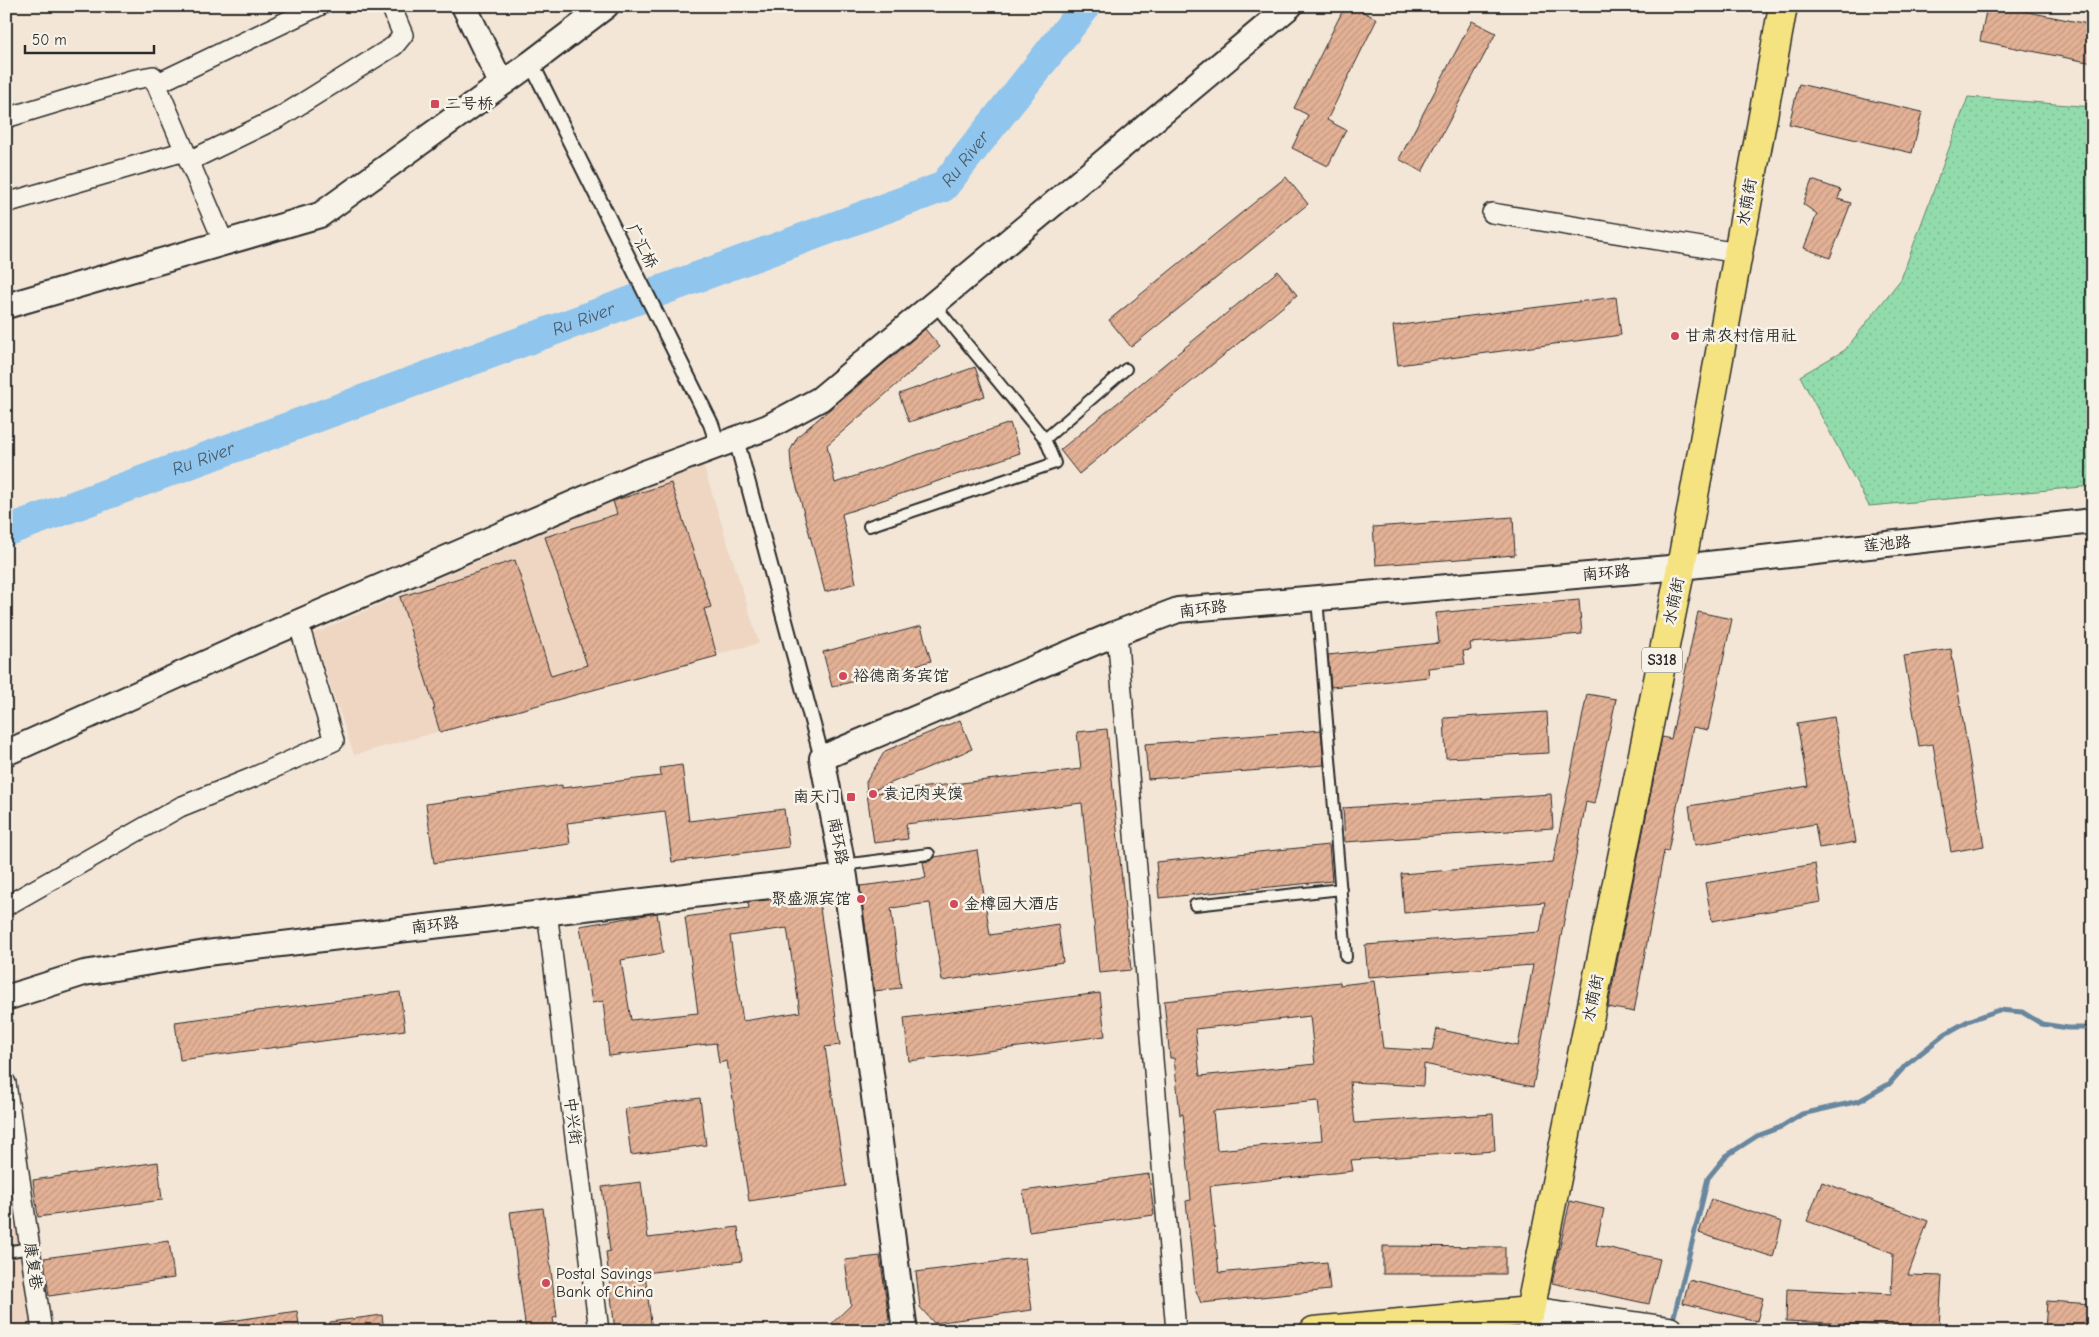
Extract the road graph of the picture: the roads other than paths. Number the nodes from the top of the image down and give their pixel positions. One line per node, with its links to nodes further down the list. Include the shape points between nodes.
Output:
1 (320, 6): 9 (street)
2 (391, 6): 11 (street, via 403,35 394,46 280,117)
3 (464, 6): 8 (street)
4 (606, 6): 7 (street)
5 (1290, 6): 16 (street)
6 (1783, 6): 15 (main road, 水荫街 / S318)
7 (531, 63): 8 (street); 19 (street, 广汇桥)
8 (501, 83): 14 (street, via 320,215)
9 (156, 84): 10 (street, via 153,76 131,80); 11 (street)
10 (6, 118)
11 (187, 156): 12 (street); 14 (street)
12 (6, 202)
13 (1492, 214): 15 (street)
14 (224, 243): 17 (street)
15 (1738, 253): 23 (main road, 水荫街 / S318)
16 (934, 304): 19 (street, via 820,399 768,427); 20 (lane)
17 (6, 306)
18 (1126, 369): 20 (lane)
19 (722, 436): 25 (street); 28 (street, 广汇桥)
20 (1046, 439): 22 (lane, via 1055,463)
21 (2093, 520): 23 (street, 莲池路)
22 (869, 526)
23 (1682, 567): 24 (street, 南环路); 40 (main road, 水荫街 / S318)
24 (1317, 598): 26 (street, 南环路, via 1178,610); 31 (lane)
25 (298, 622): 27 (street); 33 (street, via 334,741 180,807)
26 (1117, 633): 28 (street, 南环路); 44 (street)
27 (6, 753)
28 (822, 758): 30 (street, 南环路)
29 (929, 854): 30 (lane)
30 (844, 871): 34 (street, 南环路); 43 (street)
31 (1341, 890): 32 (lane); 35 (lane)
32 (1195, 905)
33 (6, 906)
34 (547, 912): 36 (street, 南环路, via 206,953 84,973); 42 (street, 中兴街)
35 (1346, 957)
36 (6, 998)
37 (6, 1083): 38 (street, 康复巷)
38 (30, 1248): 39 (lane); 41 (street, 康复巷)
39 (6, 1252)
40 (1529, 1321): 45 (main road); 46 (main road)
41 (42, 1331)
42 (599, 1331)
43 (905, 1331)
44 (1176, 1331)
45 (1314, 1331)
46 (1669, 1331)

